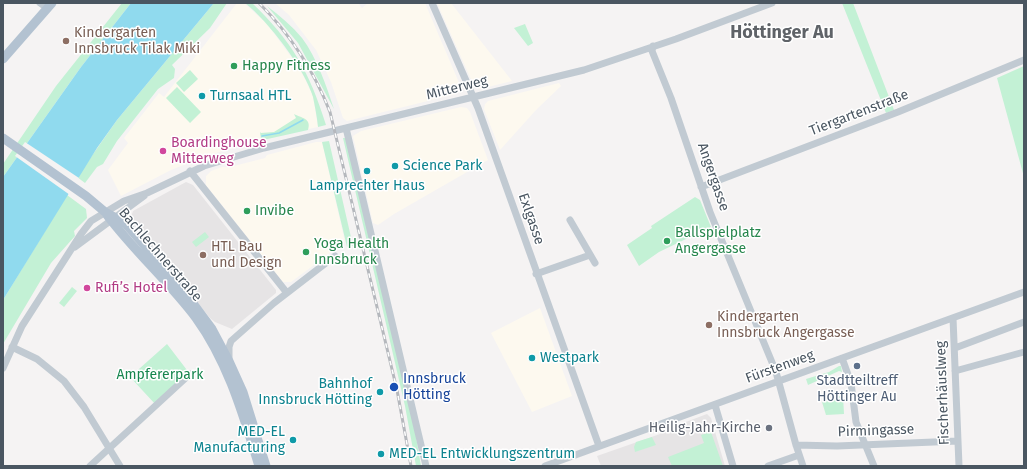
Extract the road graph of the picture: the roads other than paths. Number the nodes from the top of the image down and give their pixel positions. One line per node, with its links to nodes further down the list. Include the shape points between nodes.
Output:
1 (432, 3): 7 (street, Exlgasse)
2 (772, 3): 4 (street, Mitterweg)
3 (46, 5): 5 (main road)
4 (653, 46): 7 (street, Mitterweg, via 584,70); 11 (street, Angergasse, via 652,51)
5 (3, 59)
6 (1024, 60): 11 (street, Tiergartenstraße, via 898,112)
7 (472, 97): 8 (street, Mitterweg); 20 (street, Exlgasse)
8 (346, 128): 10 (street, Mitterweg, via 256,150); 45 (street)
9 (4, 138): 13 (main road, Bachlechnerstraße)
10 (190, 171): 12 (street, Mitterweg); 22 (street)
11 (701, 187): 33 (street, Angergasse)
12 (147, 193): 13 (street, Mitterweg, via 126,200); 14 (street, Mitterweg, via 131,207)
13 (105, 212): 14 (main road, Bachlechnerstraße); 16 (street, Mitterweg, via 91,221)
14 (112, 218): 16 (street, Mitterweg); 29 (main road, Bachlechnerstraße, via 128,226 165,267 212,329); 43 (main road, Bachlechnerstraße, via 208,336 234,388)
15 (570, 220): 17 (street)
16 (70, 251): 25 (street, Mitterweg, via 22,326)
17 (590, 255): 19 (street); 20 (street)
18 (335, 256): 22 (street)
19 (595, 263)
20 (536, 274): 38 (street, Exlgasse)
21 (1024, 292): 23 (street, Fürstenweg)
22 (287, 293): 29 (street, via 231,341)
23 (952, 318): 26 (street, Fischerhäuslweg); 28 (street, Fürstenweg)
24 (1024, 322): 26 (street)
25 (12, 347): 30 (street, Mitterweg); 39 (street, via 37,359 64,381 84,406)
26 (955, 348): 31 (street, Fischerhäuslweg)
27 (1024, 352): 31 (street)
28 (842, 358): 33 (street, Fürstenweg); 37 (street, via 851,384 856,422)
29 (229, 360): 44 (main road, Bachlechnerstraße, via 243,392)
30 (3, 368)
31 (955, 371): 35 (street, Fischerhäuslweg)
32 (190, 374): 39 (street)
33 (779, 381): 34 (street, Fürstenweg); 36 (street, Angergasse)
34 (715, 405): 38 (street, Fürstenweg); 47 (street)
35 (958, 441): 37 (street, Pirmingasse); 51 (street, Fischerhäuslweg)
36 (796, 445): 37 (street, Pirmingasse); 40 (street, Angergasse)
37 (866, 445): 50 (street)
38 (598, 446): 46 (street, Fürstenweg)
39 (109, 450): 41 (street); 42 (street)
40 (799, 455): 48 (street); 49 (street, Angergasse)
41 (90, 466)
42 (120, 466)
43 (259, 466)
44 (266, 466)
45 (426, 466)
46 (545, 466)
47 (733, 466)
48 (768, 466)
49 (804, 466)
50 (874, 466)
51 (959, 466)

